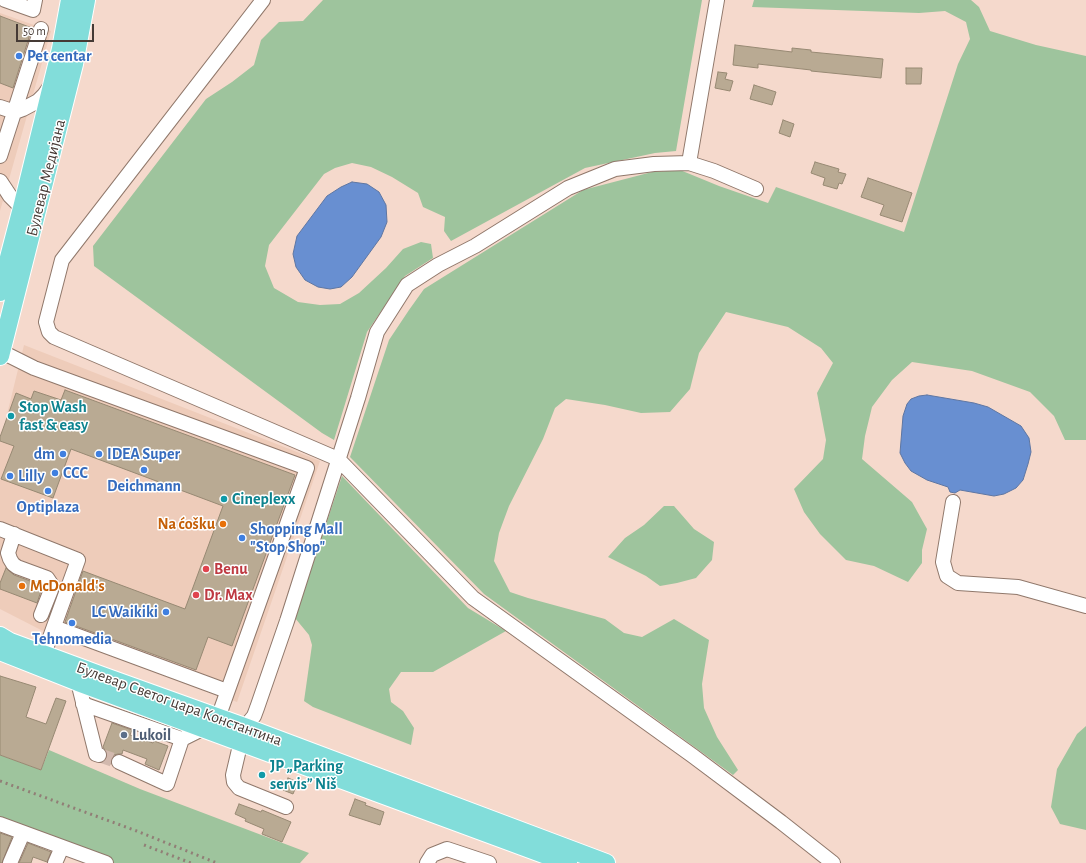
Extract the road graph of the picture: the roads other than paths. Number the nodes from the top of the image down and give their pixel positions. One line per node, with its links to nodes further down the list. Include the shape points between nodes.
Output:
1 (5, 0): 2 (street, via 33,10)
2 (35, 0)
3 (70, 0): 8 (main road, Булевар Медијана)
4 (86, 0): 17 (main road, Булевар Медијана, via 74,64)
5 (263, 0): 18 (street, via 62,260 46,322 49,332 54,337)
6 (717, 0): 12 (street)
7 (41, 29): 10 (street)
8 (53, 81): 10 (street, via 38,101); 15 (main road, Булевар Медијана)
9 (0, 107): 10 (street)
10 (15, 112): 11 (street)
11 (0, 156)
12 (689, 163): 14 (street); 18 (street, via 615,169 568,188 407,285 377,332)
13 (0, 181): 15 (street)
14 (756, 189)
15 (22, 208): 16 (main road, Булевар Медијана)
16 (0, 292)
17 (0, 355): 28 (street, via 8,355 34,368 307,468)
18 (338, 459): 31 (street, via 287,621 254,716); 46 (street, via 473,598 693,756)
19 (953, 502): 22 (street, via 943,562 947,576 958,583 1018,587)
20 (0, 529): 21 (street)
21 (14, 534): 23 (street, via 8,554 11,561 51,582); 24 (street, via 78,560)
22 (1086, 606)
23 (41, 615)
24 (54, 627): 26 (street); 28 (street)
25 (1, 649): 26 (main road, Булевар Светог цара Константина, via 10,642); 27 (main road, Булевар Светог цара Константина)
26 (44, 654): 30 (main road, Булевар Светог цара Константина)
27 (78, 682): 29 (street); 30 (main road, Булевар Светог цара Константина)
28 (227, 691): 30 (street)
29 (84, 704): 32 (street); 33 (street, via 96,754)
30 (211, 723): 31 (main road, Булевар Светог цара Константина); 32 (street)
31 (244, 735): 35 (street, via 227,778 239,788); 44 (main road, Булевар Светог цара Константина); 45 (main road, Булевар Светог цара Константина)
32 (182, 739): 34 (street, via 166,784)
33 (99, 755)
34 (119, 762)
35 (286, 807)
36 (0, 824): 37 (street)
37 (23, 833): 38 (street); 39 (street)
38 (62, 847): 40 (street); 41 (street)
39 (10, 863)
40 (55, 863)
41 (106, 863)
42 (427, 863): 43 (street, via 432,855 447,849)
43 (489, 863)
44 (568, 863)
45 (606, 863)
46 (834, 863)

